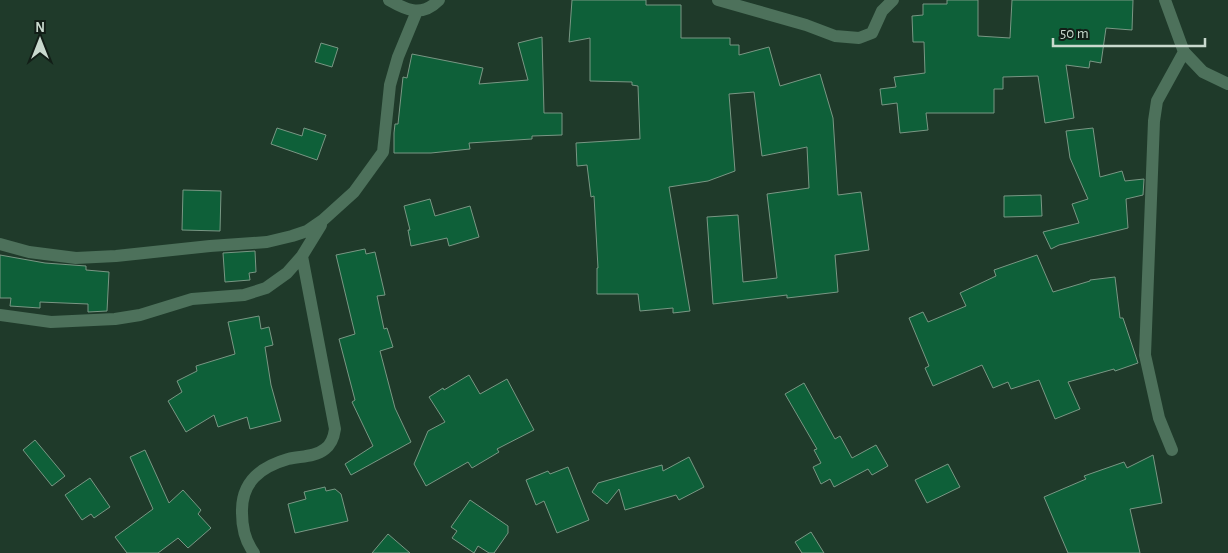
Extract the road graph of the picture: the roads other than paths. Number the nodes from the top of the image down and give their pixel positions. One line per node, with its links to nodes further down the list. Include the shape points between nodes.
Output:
1 (389, 0): 6 (street, via 404,9)
2 (439, 0): 6 (street, via 432,7)
3 (718, 0): 4 (street, via 835,36 859,38 872,32 882,11)
4 (893, 0)
5 (1165, 0): 7 (street)
6 (417, 11): 9 (street, via 390,85 383,152 354,192)
7 (1184, 52): 8 (street, via 1203,72); 13 (street, via 1157,101 1154,121 1145,356 1159,418)
8 (1228, 84)
9 (323, 220): 10 (street, via 307,231 267,242 116,256 76,258 29,252); 11 (street)
10 (0, 244)
11 (302, 256): 12 (street, via 287,273 266,288 244,295 192,299 115,319 51,322); 14 (street, via 334,437 327,448 317,454 288,459 255,475 246,488 242,527)
12 (0, 315)
13 (1172, 450)
14 (254, 553)

